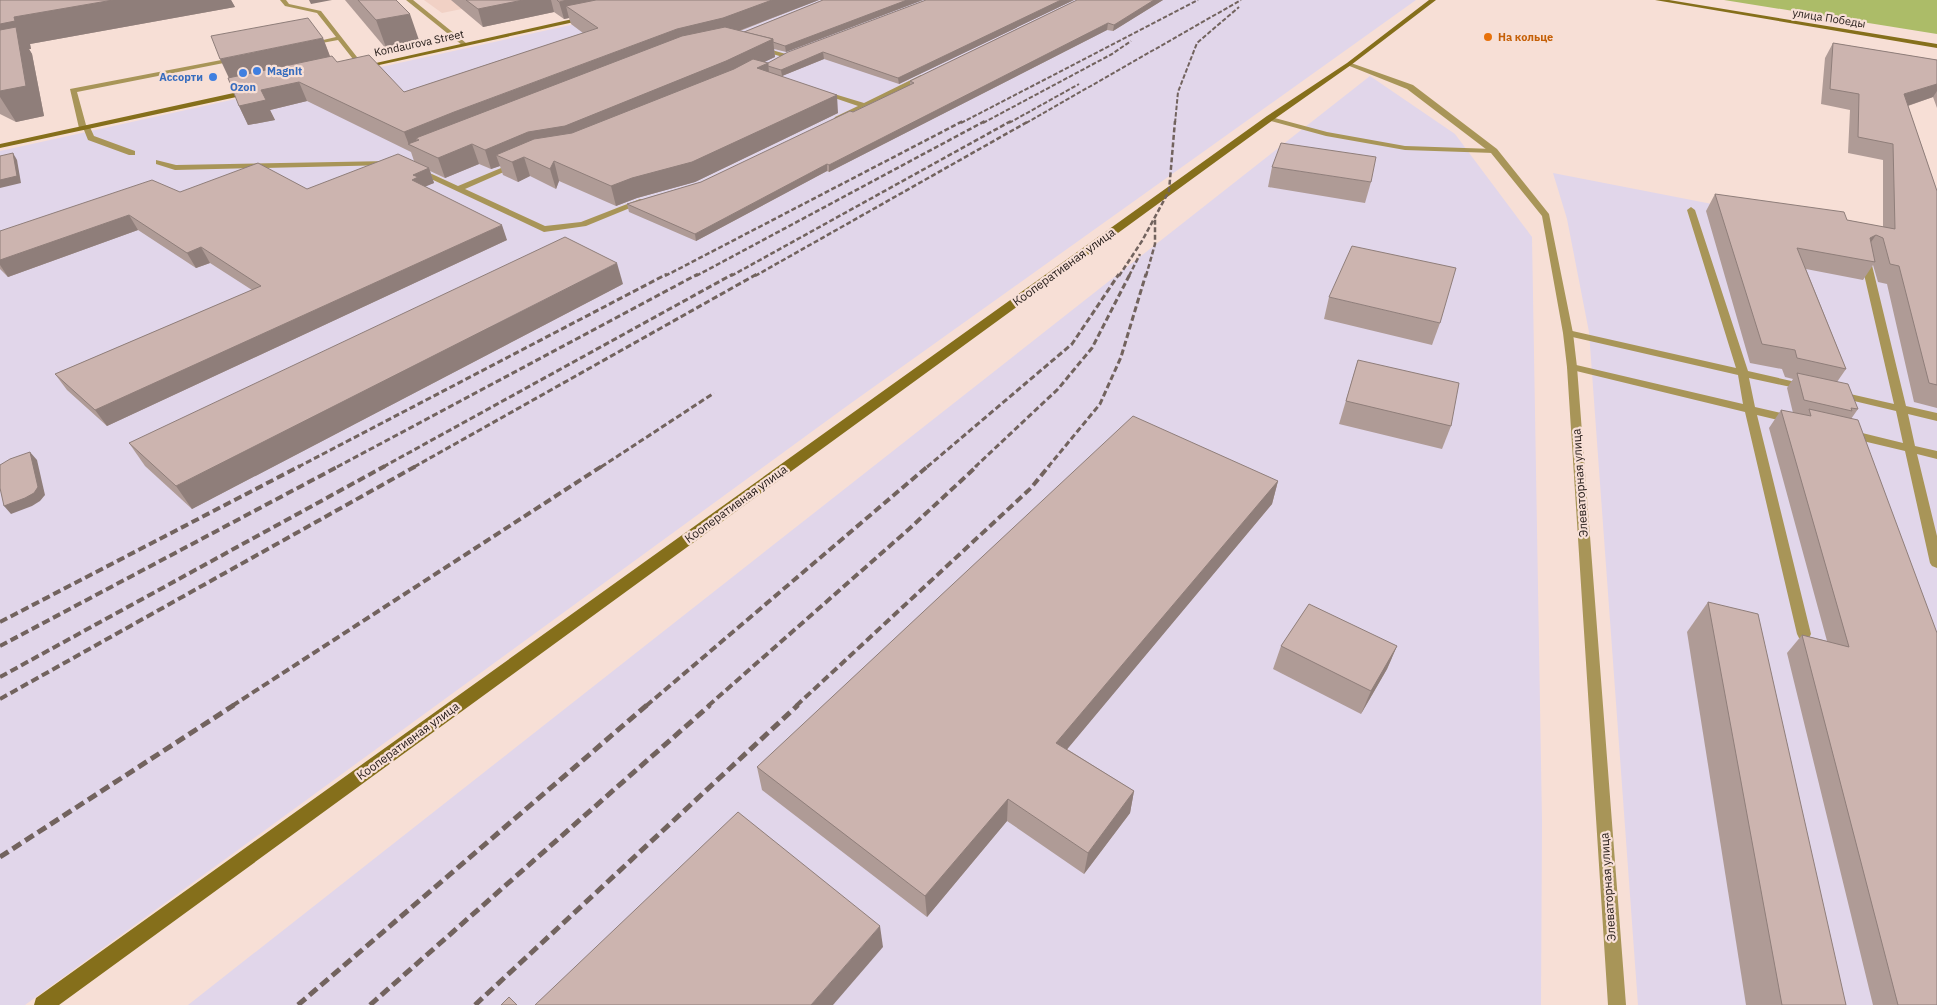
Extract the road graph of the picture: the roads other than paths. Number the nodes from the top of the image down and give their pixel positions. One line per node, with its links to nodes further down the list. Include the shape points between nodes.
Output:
1 (283, 0): 6 (street, via 287,6 319,12)
2 (409, 0): 7 (street)
3 (1658, 0): 10 (main road, улица Победы)
4 (1433, 1): 15 (main road, Кооперативная улица)
5 (590, 17): 7 (main road, Kondaurova Street)
6 (340, 38): 8 (street); 16 (street)
7 (464, 44): 16 (main road, Kondaurova Street)
8 (302, 46)
9 (753, 46): 12 (street)
10 (1937, 46)
11 (805, 49): 12 (street)
12 (786, 56): 14 (street)
13 (244, 57): 24 (street, via 74,91)
14 (778, 60)
15 (1349, 64): 22 (main road, Кооперативная улица); 26 (street, Элеваторная улица, via 1410,87)
16 (362, 67): 17 (main road, Kondaurova Street)
17 (352, 69)
18 (934, 72): 21 (street)
19 (809, 89): 21 (street)
20 (257, 90): 24 (main road)
21 (865, 106): 23 (street)
22 (1270, 118): 26 (street, via 1326,134 1404,148); 48 (main road, Кооперативная улица)
23 (830, 123)
24 (84, 128): 25 (main road); 27 (street, via 91,138)
25 (0, 146)
26 (1494, 151): 36 (street, Элеваторная улица, via 1546,216)
27 (132, 153)
28 (158, 162): 29 (street, via 175,168)
29 (400, 162)
30 (520, 163): 32 (street)
31 (408, 166): 32 (street)
32 (458, 190): 33 (street, via 544,229 583,224)
33 (648, 199)
34 (1691, 210): 38 (street)
35 (1865, 257): 39 (street)
36 (1568, 333): 37 (street, Элеваторная улица); 38 (street)
37 (1572, 367): 40 (street); 49 (street, Элеваторная улица)
38 (1743, 372): 39 (street); 40 (street)
39 (1902, 408): 41 (street); 44 (street)
40 (1750, 410): 42 (street); 47 (street)
41 (1937, 417)
42 (1806, 424)
43 (1834, 430): 44 (street)
44 (1909, 448): 45 (street); 46 (street)
45 (1937, 455)
46 (1937, 563)
47 (1804, 634)
48 (44, 1005)
49 (1617, 1005)

